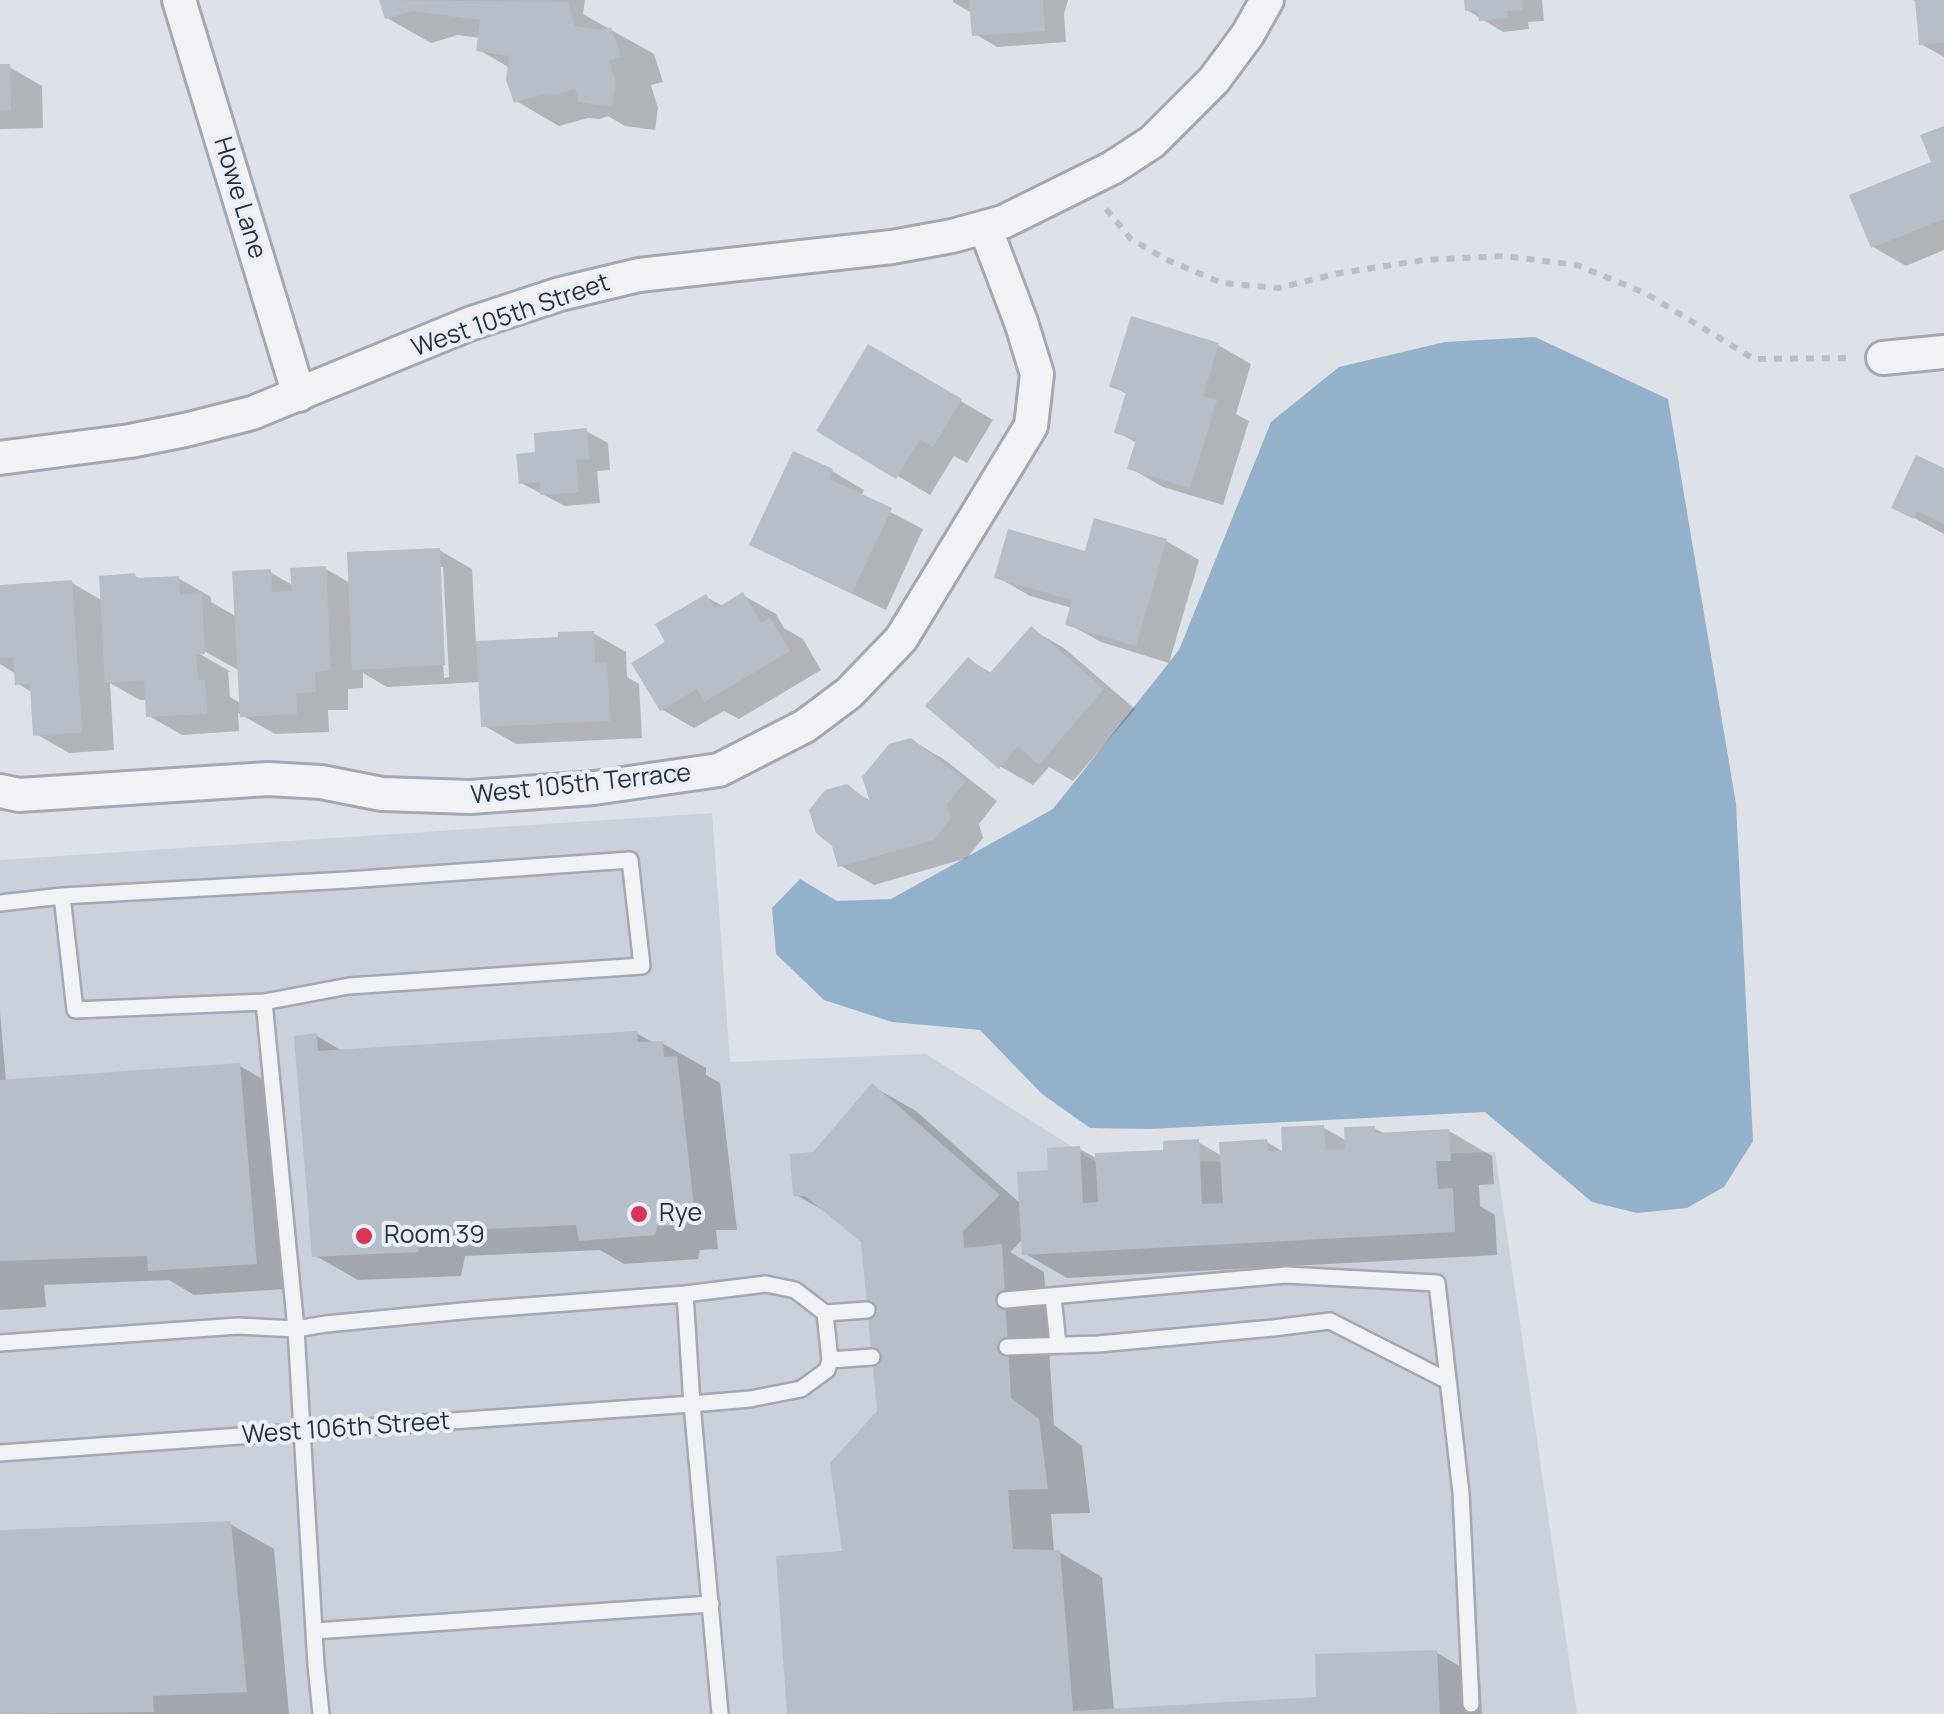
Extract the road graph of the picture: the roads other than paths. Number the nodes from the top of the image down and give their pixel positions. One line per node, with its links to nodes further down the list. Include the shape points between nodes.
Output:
1 (179, 0): 6 (street, Howe Lane)
2 (1267, 0): 3 (street, West 105th Street, via 1214,80 1152,142 1112,168)
3 (985, 226): 6 (street, West 105th Street, via 892,247 639,275 576,290 469,324); 8 (street, West 105th Terrace, via 1037,374 1030,426 900,639 849,693 805,726 719,770 594,788 470,797 268,779)
4 (1944, 352): 5 (street)
5 (1883, 358)
6 (299, 395): 7 (street, West 105th Street, via 185,430)
7 (0, 458)
8 (0, 791)
9 (62, 896): 10 (lane); 11 (lane, via 75,1010); 11 (lane, via 630,860 642,966 350,986)
10 (0, 903)
11 (264, 1002): 17 (lane)
12 (685, 1294): 16 (lane, via 766,1284 795,1290); 17 (lane); 24 (lane)
13 (1053, 1296): 14 (lane); 19 (lane); 23 (lane, via 1286,1275 1436,1283)
14 (1006, 1300)
15 (867, 1310): 16 (lane)
16 (825, 1314): 22 (lane)
17 (296, 1329): 18 (lane, via 238,1326); 25 (lane)
18 (0, 1343)
19 (1058, 1345): 20 (lane); 23 (lane, via 1330,1320)
20 (1007, 1347)
21 (872, 1357): 22 (lane)
22 (830, 1360): 24 (lane, West 106th Street, via 828,1370 801,1389)
23 (1448, 1382): 29 (lane, via 1461,1493)
24 (692, 1404): 25 (lane, West 106th Street); 27 (lane)
25 (304, 1432): 26 (lane, West 106th Street); 28 (lane)
26 (0, 1453)
27 (711, 1604): 28 (lane); 31 (lane)
28 (314, 1631): 30 (lane)
29 (1471, 1704)
30 (321, 1714)
31 (720, 1714)

